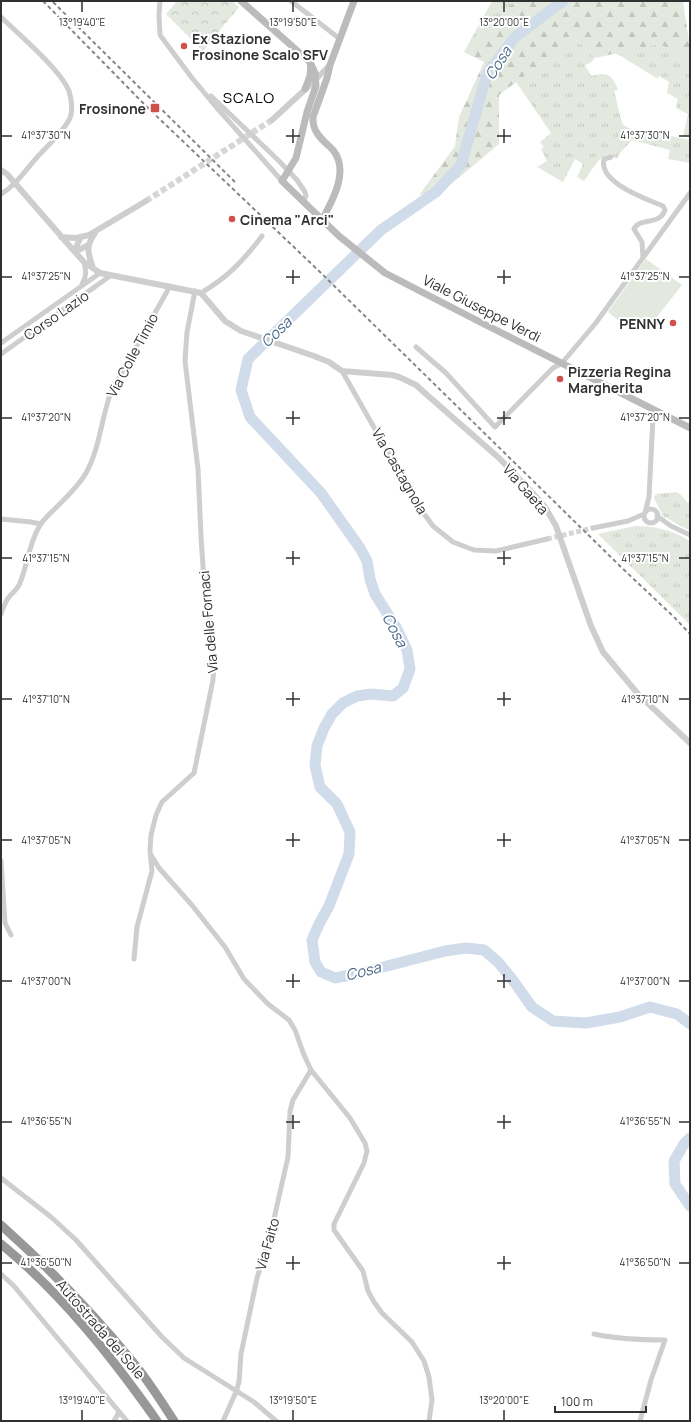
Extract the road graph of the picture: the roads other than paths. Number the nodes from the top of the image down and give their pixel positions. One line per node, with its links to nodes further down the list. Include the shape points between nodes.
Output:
1 (160, 1): 9 (street, via 160,35)
2 (241, 1): 7 (main road)
3 (291, 1): 6 (street)
4 (354, 1): 6 (main road)
5 (1, 17): 17 (street, via 60,76 69,90 72,106 71,116 64,127)
6 (340, 39): 8 (main road)
7 (310, 62): 8 (main road, via 318,69); 10 (main road); 11 (main road, via 312,70)
8 (328, 67): 10 (street); 22 (main road, via 313,122 318,136 335,154 340,178)
9 (192, 78): 15 (street); 16 (street)
10 (316, 79): 11 (street); 15 (main road, via 299,150)
11 (305, 90): 12 (street)
12 (272, 120)
13 (611, 157): 29 (street, via 604,159 603,164 617,184 663,206 665,210 660,218 635,226 634,229 642,242)
14 (1, 170): 17 (street)
15 (287, 170): 16 (main road); 21 (street, via 305,192)
16 (282, 181): 21 (main road, Viale Giuseppe Verdi)
17 (15, 183): 19 (street); 25 (street)
18 (690, 193): 29 (street)
19 (1, 194)
20 (146, 201): 23 (street)
21 (303, 202): 22 (main road, Viale Giuseppe Verdi)
22 (322, 220): 40 (main road, Viale Giuseppe Verdi, via 385,273)
23 (96, 232): 26 (street); 27 (street)
24 (262, 236): 36 (street, via 242,262 227,276)
25 (61, 237): 26 (street); 28 (street)
26 (81, 238): 28 (street)
27 (88, 245): 28 (street); 31 (street)
28 (74, 251): 30 (street)
29 (643, 258): 40 (street, via 595,324)
30 (84, 262): 31 (street); 35 (street, Corso Lazio, via 86,271)
31 (93, 268): 32 (street)
32 (100, 273): 33 (street); 35 (street, Corso Lazio)
33 (110, 276): 34 (street); 39 (street, Corso Lazio)
34 (170, 286): 36 (street); 51 (street, Via Colle Timio, via 111,392 99,439 86,474)
35 (81, 287): 37 (street, Corso Lazio)
36 (198, 292): 41 (street, Via Gaeta, via 226,321 241,331 329,362); 58 (street, Via delle Fornaci, via 187,332 185,361 198,463 205,595 214,664 213,680 194,773 162,802 151,834)
37 (1, 343)
38 (416, 347): 40 (street, via 446,373 495,427 553,368)
39 (1, 354)
40 (562, 363): 42 (main road, Viale Giuseppe Verdi)
41 (342, 371): 55 (street, Via Castagnola, via 419,507 433,526 453,542 474,550 496,551); 57 (street, Via Gaeta, via 392,375 416,385 499,458 528,488 545,507 556,526 591,626 603,652 638,694)
42 (655, 411): 43 (main road, Viale Giuseppe Verdi); 44 (street)
43 (690, 428)
44 (649, 497): 45 (street); 46 (street)
45 (645, 513): 46 (street, via 650,510); 48 (street); 49 (street, via 644,518)
46 (657, 514): 50 (street); 52 (street)
47 (1, 519): 51 (street)
48 (628, 521): 49 (street); 53 (street)
49 (647, 522): 50 (street)
50 (653, 523): 52 (street)
51 (41, 524): 56 (street, Via Colle Timio, via 19,585 6,602)
52 (671, 526): 54 (street)
53 (593, 528)
54 (690, 535)
55 (548, 539)
56 (1, 614)
57 (690, 743)
58 (150, 854): 61 (street, Via delle Fornaci, via 152,871 137,926); 62 (street, via 225,947 244,980 289,1020)
59 (1, 862): 60 (street, via 4,923)
60 (11, 935)
61 (134, 959)
62 (311, 1070): 68 (street, Via Faito, via 293,1100 290,1112 288,1157 271,1232 257,1278); 76 (street, via 350,1118 367,1151 364,1163 334,1224 334,1230 363,1271 374,1302 412,1342 424,1361 432,1400)
63 (1, 1178): 68 (street, via 76,1240 162,1337 184,1358)
64 (1, 1226): 73 (highway, Autostrada del Sole, via 38,1258 87,1307 134,1362)
65 (1, 1244): 72 (highway, Autostrada del Sole, via 19,1258 72,1312 125,1375)
66 (1, 1274): 69 (street)
67 (594, 1334): 77 (street, via 665,1340)
68 (236, 1392): 74 (street, Via Faito); 75 (street, via 254,1402)
69 (119, 1412): 70 (street); 71 (street)
70 (114, 1421)
71 (127, 1421)
72 (158, 1421)
73 (174, 1421)
74 (223, 1421)
75 (276, 1421)
76 (429, 1421)
77 (640, 1421)

